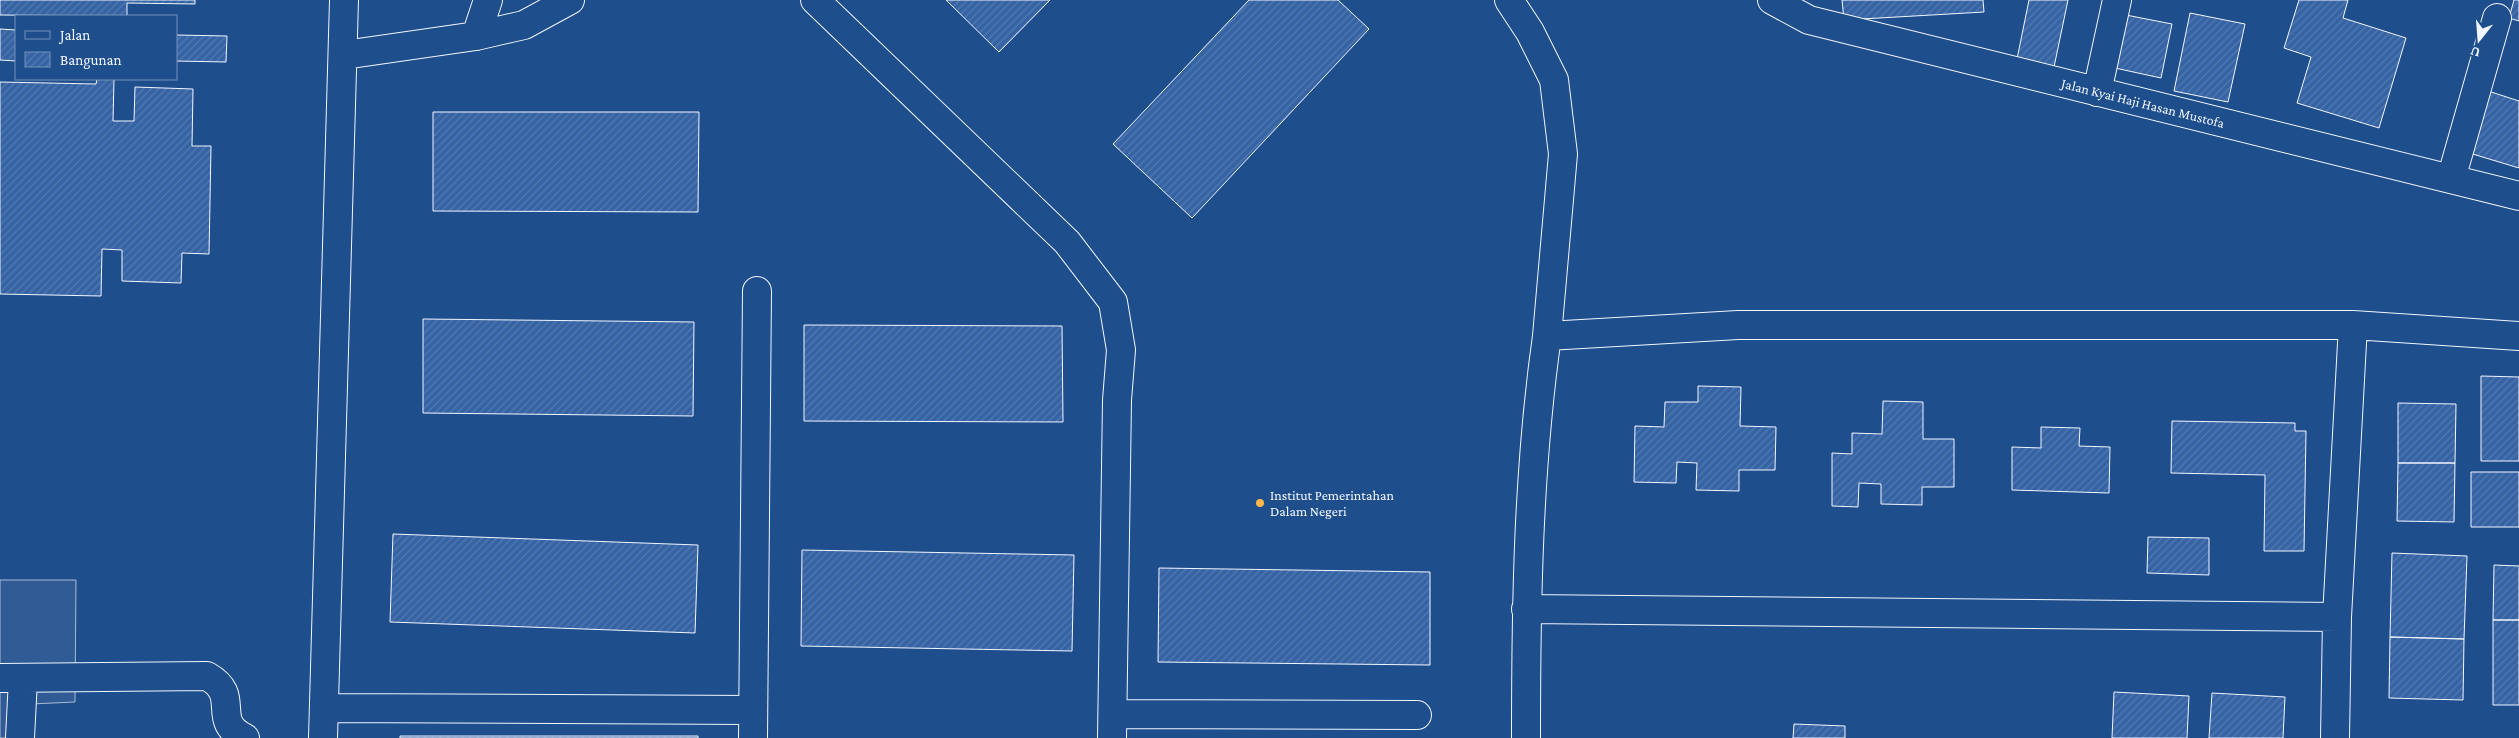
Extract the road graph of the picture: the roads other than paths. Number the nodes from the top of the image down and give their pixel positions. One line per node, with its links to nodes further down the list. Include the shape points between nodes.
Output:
1 (344, 0): 10 (street)
2 (488, 0): 9 (street)
3 (570, 0): 9 (street, via 524,25)
4 (815, 0): 24 (street, via 1067,242 1113,302 1121,350 1117,400)
5 (1509, 0): 16 (street, via 1530,32 1554,80 1563,154)
6 (1772, 0): 11 (street, Jalan Kyai Haji Hasan Mustofa, via 1809,20)
7 (2117, 0): 11 (street)
8 (2497, 18): 12 (street)
9 (476, 36): 10 (street)
10 (344, 55): 21 (street)
11 (2097, 92): 12 (street, Jalan Kyai Haji Hasan Mustofa)
12 (2451, 179): 13 (street, Jalan Kyai Haji Hasan Mustofa)
13 (2519, 196)
14 (758, 291): 22 (street)
15 (2353, 325): 16 (street, via 1738,325); 17 (street); 19 (street)
16 (1547, 336): 18 (street, via 1537,415)
17 (2519, 336)
18 (1526, 609): 19 (street); 29 (street)
19 (2337, 617): 30 (street)
20 (11, 679): 25 (street); 26 (street, via 207,676 218,682 226,693 226,719 237,734)
21 (325, 708): 22 (street); 27 (street)
22 (753, 710): 28 (street)
23 (1417, 715): 24 (street)
24 (1113, 726)
25 (20, 738)
26 (246, 738)
27 (324, 738)
28 (754, 738)
29 (1526, 738)
30 (2335, 738)

